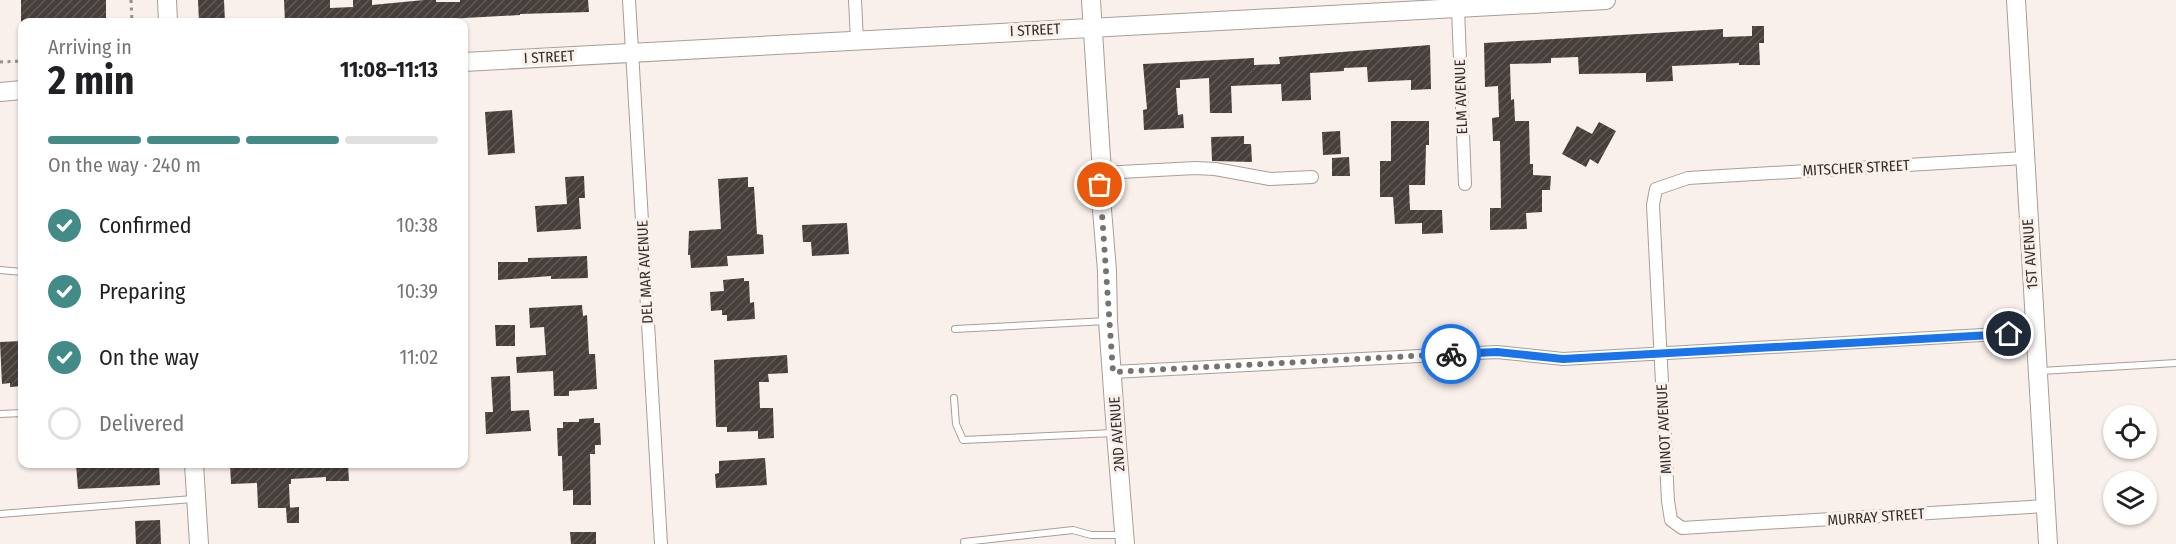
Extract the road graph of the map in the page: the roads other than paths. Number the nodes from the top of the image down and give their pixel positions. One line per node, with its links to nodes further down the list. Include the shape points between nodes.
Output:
1 (167, 0): 8 (street)
2 (630, 0): 11 (street, DEL MAR AVENUE)
3 (855, 0): 10 (street)
4 (1091, 0): 9 (street, 2ND AVENUE)
5 (1606, 0): 7 (street, I STREET)
6 (2016, 0): 15 (street, 1ST AVENUE)
7 (1458, 9): 9 (street, I STREET); 19 (street, ELM AVENUE)
8 (168, 18)
9 (1092, 27): 10 (street, I STREET); 16 (street, 2ND AVENUE)
10 (857, 41): 11 (street, I STREET)
11 (632, 52): 12 (street, I STREET); 41 (street, DEL MAR AVENUE)
12 (468, 62)
13 (18, 90): 14 (street)
14 (0, 92)
15 (2024, 158): 18 (street, MITSCHER STREET); 24 (street, 1ST AVENUE)
16 (1102, 173): 17 (street, via 1195,168 1270,179); 22 (street, 2ND AVENUE)
17 (1312, 177)
18 (1688, 177): 25 (street, MINOT AVENUE, via 1656,189 1653,205)
19 (1465, 184)
20 (0, 270): 21 (lane)
21 (18, 272)
22 (1108, 321): 23 (lane); 27 (street, 2ND AVENUE)
23 (955, 329)
24 (2035, 332): 25 (street); 28 (street, 1ST AVENUE)
25 (1660, 353): 27 (street, via 1563,359 1497,352); 37 (street, MINOT AVENUE, via 1671,520 1682,528)
26 (2176, 363): 28 (lane)
27 (1113, 372): 32 (street, 2ND AVENUE)
28 (2037, 372): 35 (street, 1ST AVENUE)
29 (954, 398): 32 (lane, via 956,424 963,440)
30 (18, 413): 31 (lane)
31 (0, 414)
32 (1116, 433): 38 (street, 2ND AVENUE)
33 (194, 468): 34 (street)
34 (196, 499): 36 (lane); 40 (street)
35 (2045, 506): 37 (street, MURRAY STREET); 42 (street, 1ST AVENUE)
36 (0, 514)
37 (1707, 527)
38 (1125, 540): 39 (lane, via 1073,530)
39 (964, 542)
40 (199, 544)
41 (661, 544)
42 (2048, 544)

